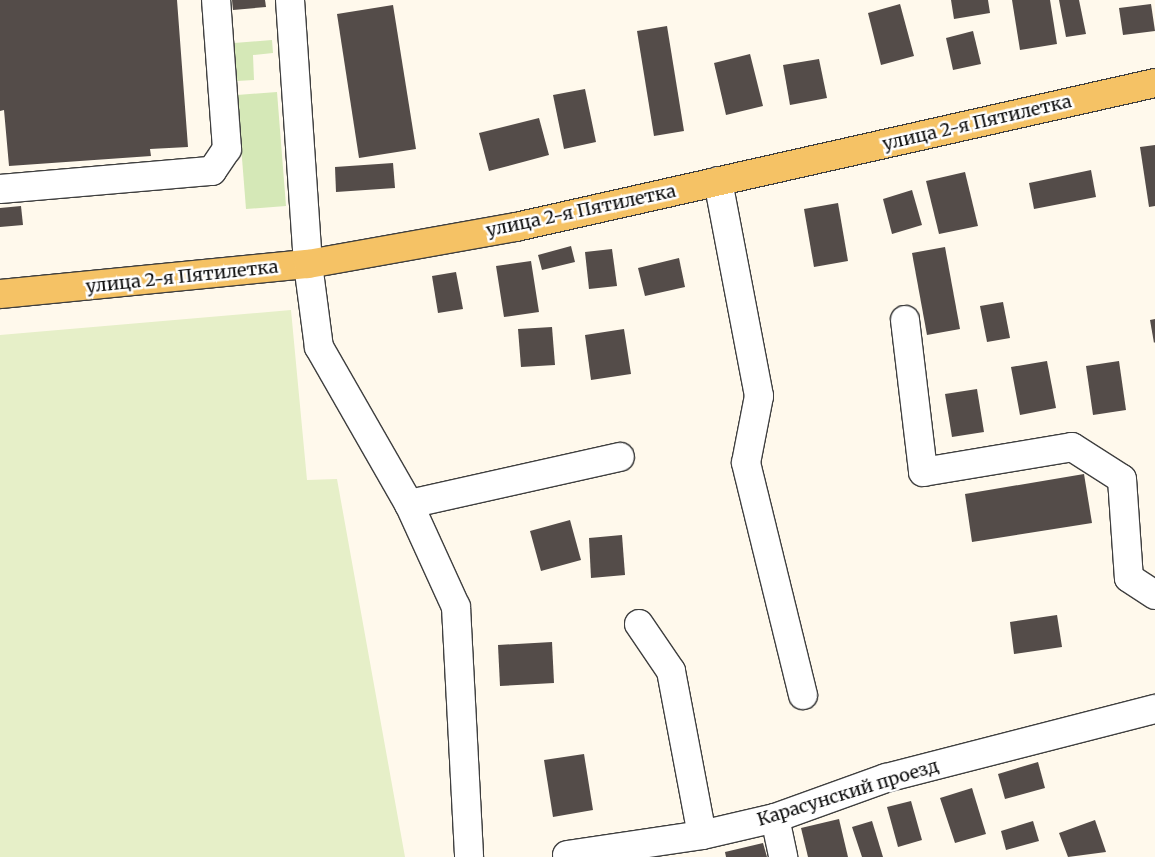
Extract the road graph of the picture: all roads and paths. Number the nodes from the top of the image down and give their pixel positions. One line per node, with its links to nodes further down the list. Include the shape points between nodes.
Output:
1 (216, 0): 5 (street, via 227,149 212,172)
2 (290, 0): 6 (street)
3 (1155, 83): 4 (main road, улица 2-я Пятилетка)
4 (718, 182): 6 (main road, улица 2-я Пятилетка, via 516,227); 13 (street, via 759,396 746,463)
5 (0, 189)
6 (308, 264): 7 (main road, улица 2-я Пятилетка); 10 (street, via 318,347)
7 (0, 294)
8 (904, 320): 11 (street, via 922,472 1072,447 1122,479 1129,578)
9 (620, 457): 10 (street)
10 (409, 504): 18 (street, via 456,607)
11 (1155, 596)
12 (639, 624): 16 (street, via 671,671)
13 (803, 695)
14 (1155, 710): 15 (street, Карасунский проезд, via 886,778)
15 (775, 818): 16 (street, Карасунский проезд); 19 (street)
16 (702, 835): 17 (street, Карасунский проезд)
17 (567, 855)
18 (469, 857)
19 (783, 857)

